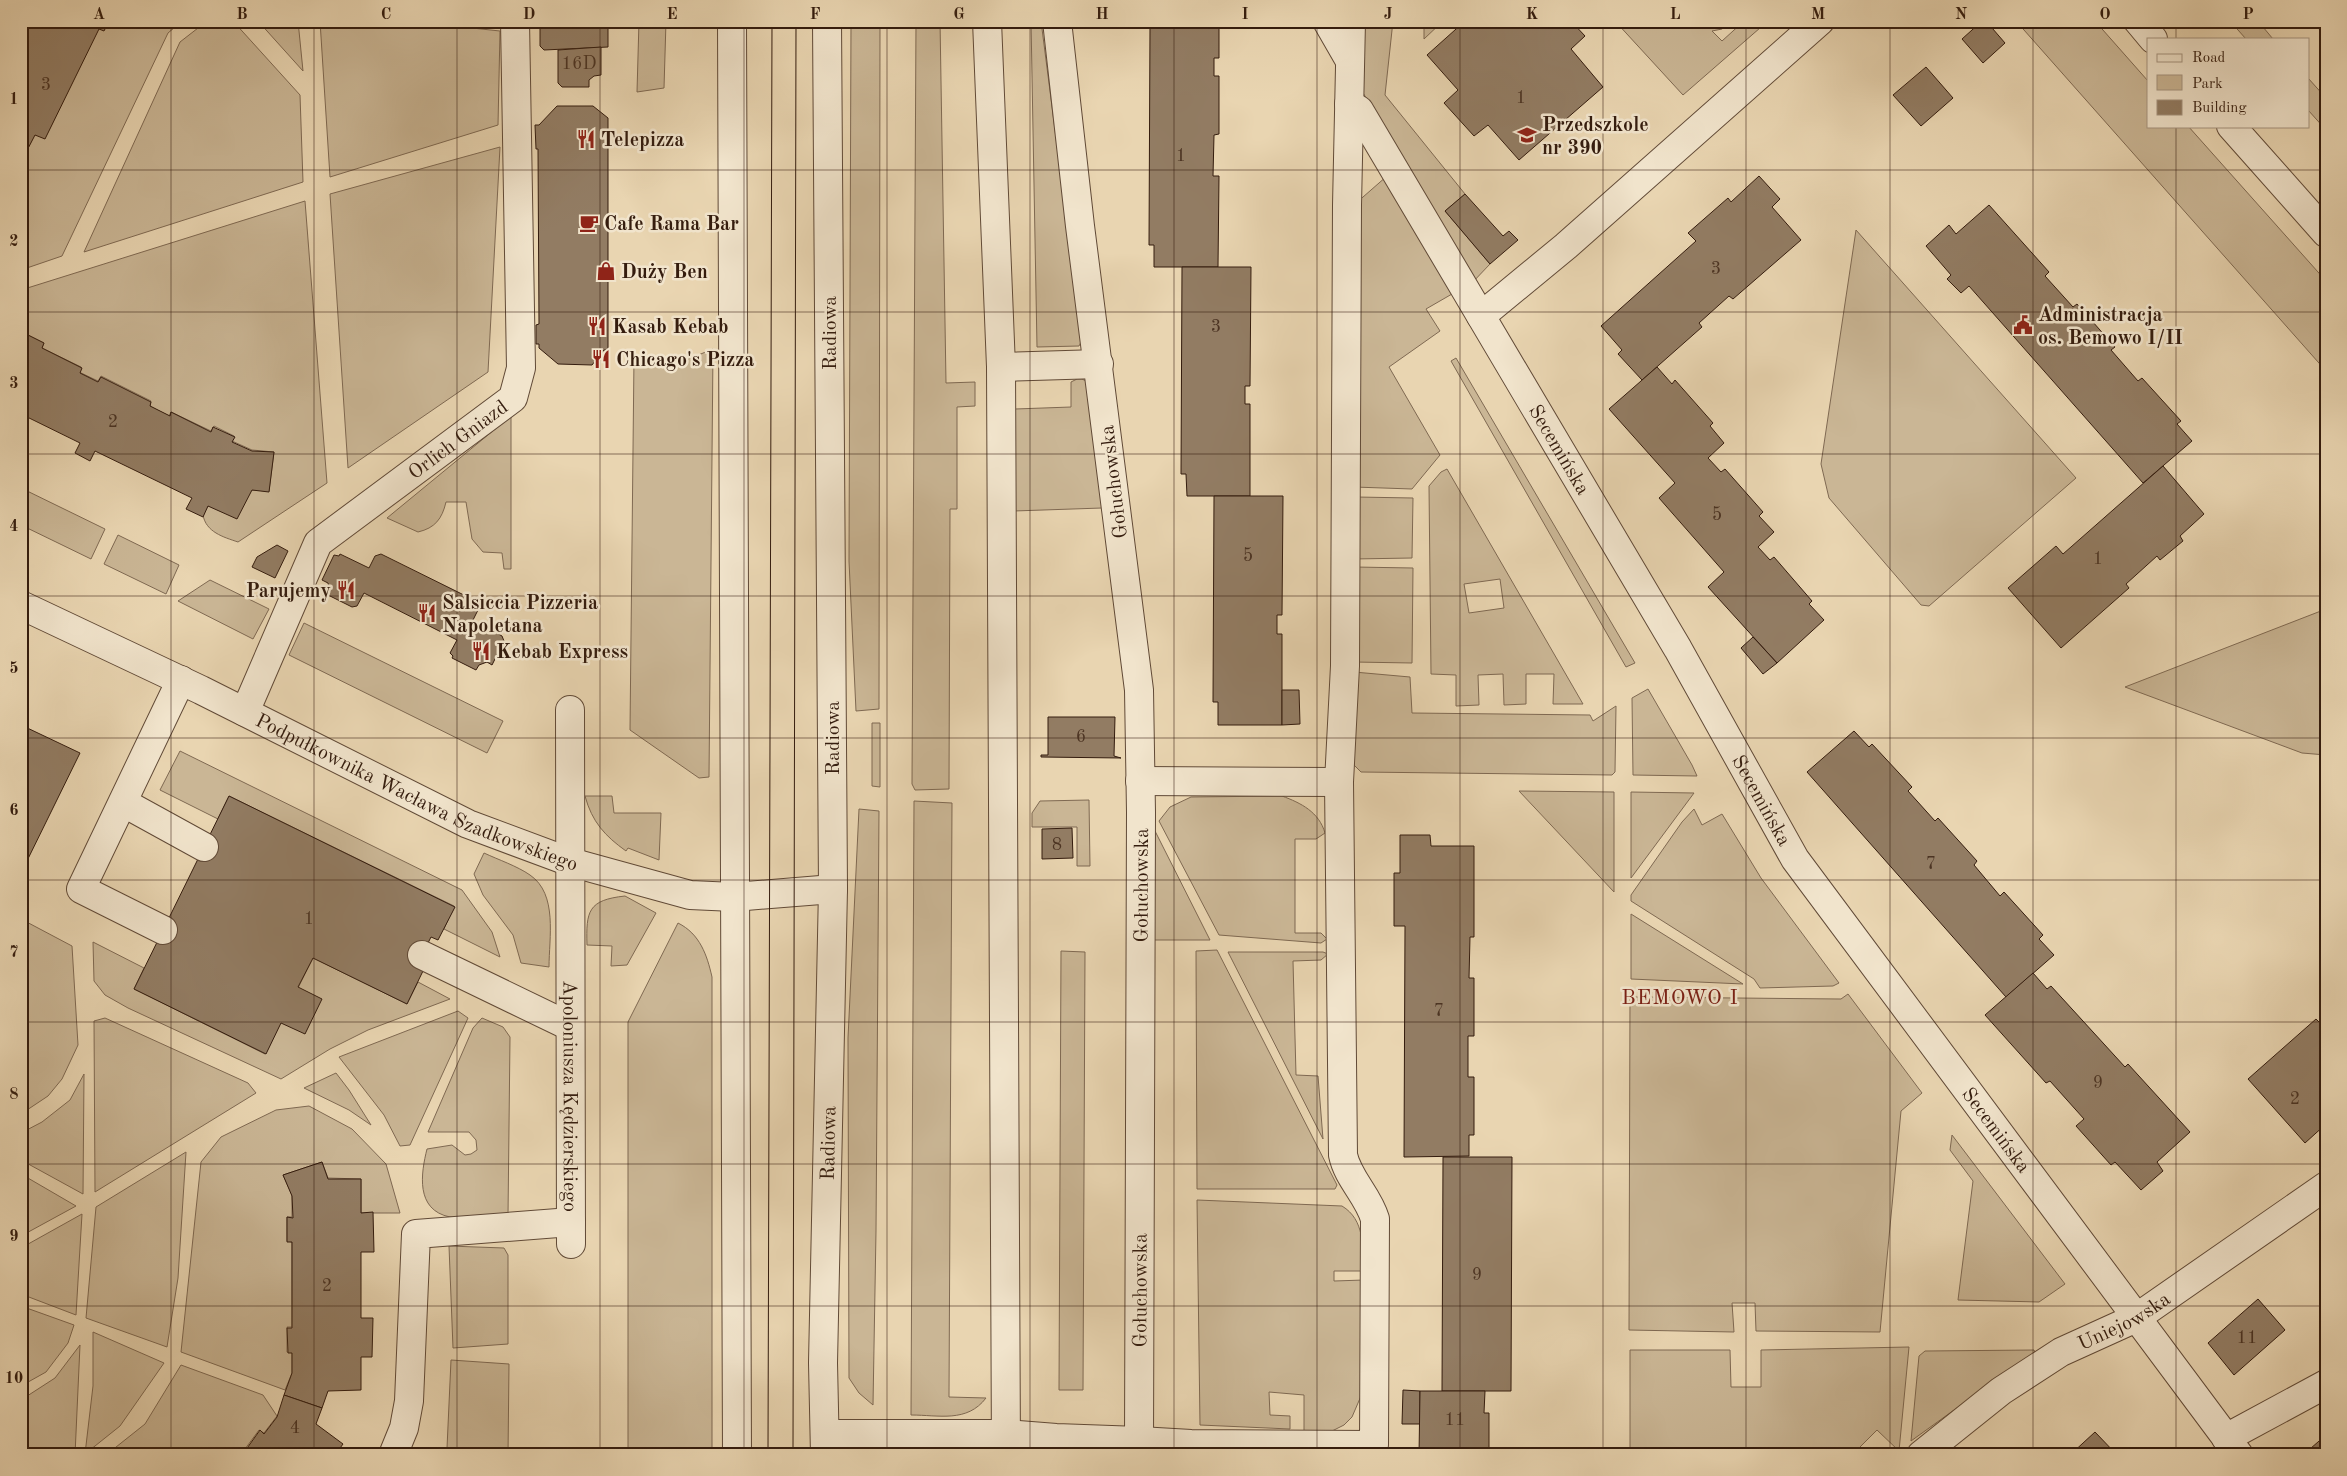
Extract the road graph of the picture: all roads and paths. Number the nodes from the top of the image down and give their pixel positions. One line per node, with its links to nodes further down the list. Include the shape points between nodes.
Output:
1 (515, 21): 21 (street, Orlich Gniazd, via 521,368 513,398 318,543)
2 (732, 21): 28 (street)
3 (827, 21): 27 (street, Radiowa)
4 (987, 21): 17 (street)
5 (1057, 21): 16 (street, Gołuchowska)
6 (1327, 21): 11 (street)
7 (1351, 21): 11 (street)
8 (1820, 21): 15 (street)
9 (2138, 21): 10 (street)
10 (2152, 38)
11 (1351, 62): 12 (street)
12 (1349, 104): 15 (street, Secemińska, via 1359,110); 23 (street, via 1346,666)
13 (2233, 128): 14 (street)
14 (2326, 233)
15 (1481, 316): 33 (street, Secemińska, via 1678,649 1795,859)
16 (1099, 364): 17 (street); 22 (street, Gołuchowska, via 1139,690)
17 (1001, 367): 37 (street)
18 (21, 605): 19 (street, Podpułkownika Wacława Szadkowskiego)
19 (181, 680): 21 (street, Podpułkownika Wacława Szadkowskiego); 24 (street)
20 (570, 710): 26 (street, Apoloniusza Kędzierskiego)
21 (245, 712): 26 (street, Podpułkownika Wacława Szadkowskiego, via 468,824)
22 (1140, 781): 23 (street); 35 (street, Gołuchowska)
23 (1339, 782): 39 (street, via 1343,1154 1349,1174 1366,1198 1375,1219)
24 (124, 803): 25 (street); 29 (street, via 81,889)
25 (204, 847)
26 (570, 862): 28 (street, Podpułkownika Wacława Szadkowskiego, via 680,894); 31 (street, Apoloniusza Kędzierskiego)
27 (833, 889): 28 (street, Podpułkownika Wacława Szadkowskiego); 36 (street, Radiowa, via 823,1363)
28 (734, 897): 41 (street)
29 (163, 930)
30 (422, 955): 31 (street)
31 (569, 1026): 40 (street, Apoloniusza Kędzierskiego, via 571,1233 416,1234 409,1401 404,1428)
32 (2326, 1186): 33 (street, Uniejowska)
33 (2136, 1318): 38 (street, Secemińska); 42 (street, Uniejowska, via 2061,1352 2001,1392)
34 (2326, 1384): 38 (street)
35 (1139, 1441): 37 (street, via 1056,1438); 39 (street)
36 (825, 1444): 37 (street)
37 (1006, 1444)
38 (2232, 1446)
39 (1374, 1450)
40 (393, 1455)
41 (737, 1455)
42 (1921, 1455)

